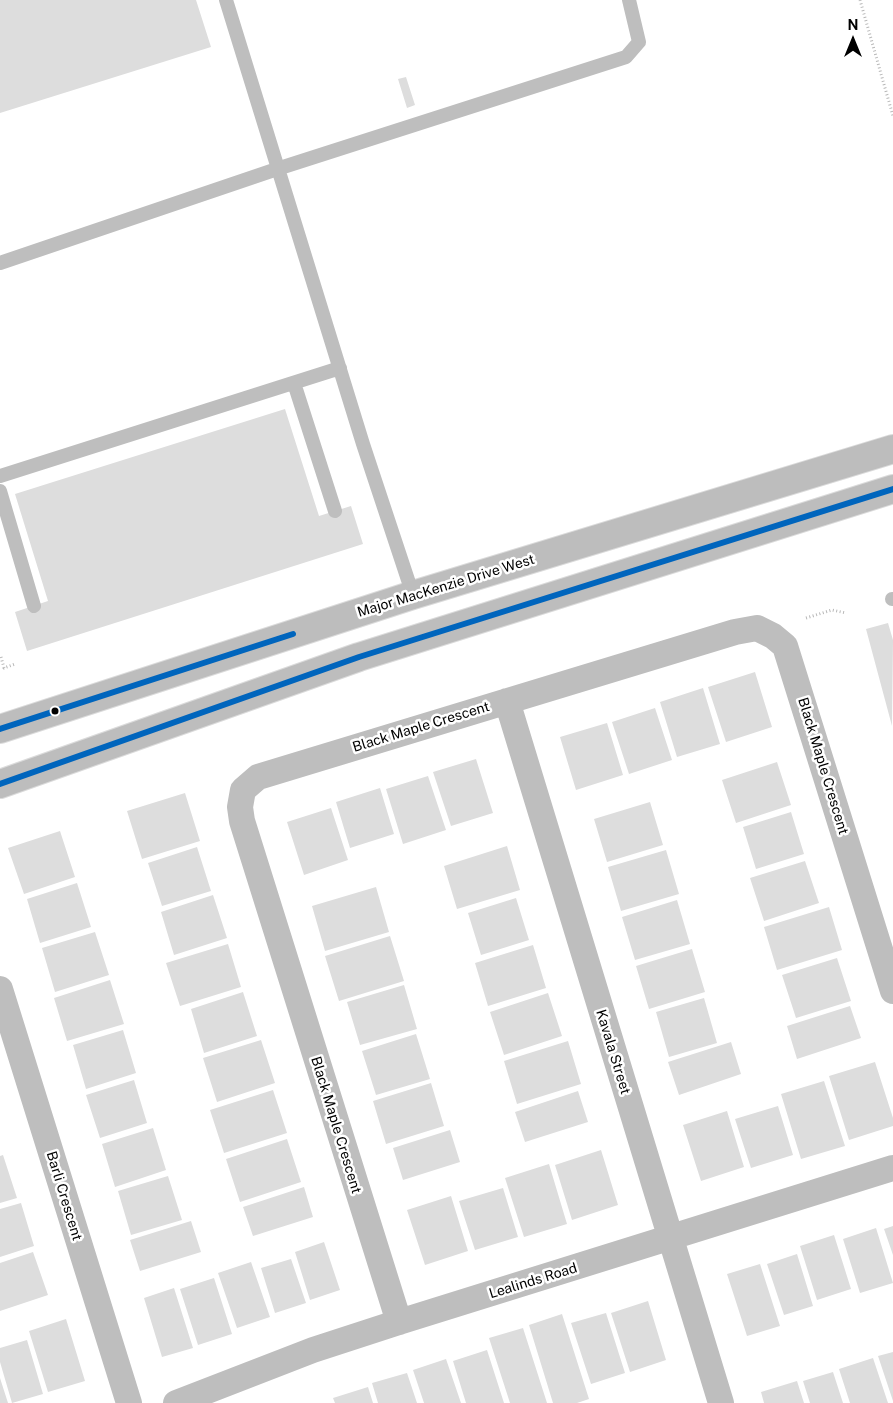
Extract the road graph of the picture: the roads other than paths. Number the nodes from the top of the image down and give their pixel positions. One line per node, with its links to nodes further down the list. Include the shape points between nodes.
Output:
1 (226, 0): 3 (lane)
2 (629, 0): 3 (lane, via 639,42 626,57)
3 (280, 168): 4 (lane); 5 (lane)
4 (0, 263)
5 (340, 368): 6 (lane); 12 (lane)
6 (294, 383): 8 (lane); 11 (lane)
7 (893, 449): 12 (main road, Major MacKenzie Drive West)
8 (0, 476)
9 (893, 489): 16 (main road, via 360,657)
10 (0, 491): 13 (lane)
11 (335, 511)
12 (413, 595): 15 (main road, Major MacKenzie Drive West)
13 (34, 606)
14 (507, 701): 18 (street, Black Maple Crescent, via 735,632 757,628 773,636 785,646); 20 (street, Kavala Street); 21 (street, Black Maple Crescent, via 258,777 243,790 240,807)
15 (0, 729)
16 (0, 784)
17 (0, 989): 22 (street, Barli Crescent)
18 (893, 992)
19 (893, 1168): 20 (street, Lealinds Road)
20 (670, 1239): 21 (street, Lealinds Road); 24 (street, Kavala Street)
21 (399, 1322): 23 (street, Lealinds Road, via 313,1350)
22 (129, 1403)
23 (176, 1403)
24 (721, 1403)

